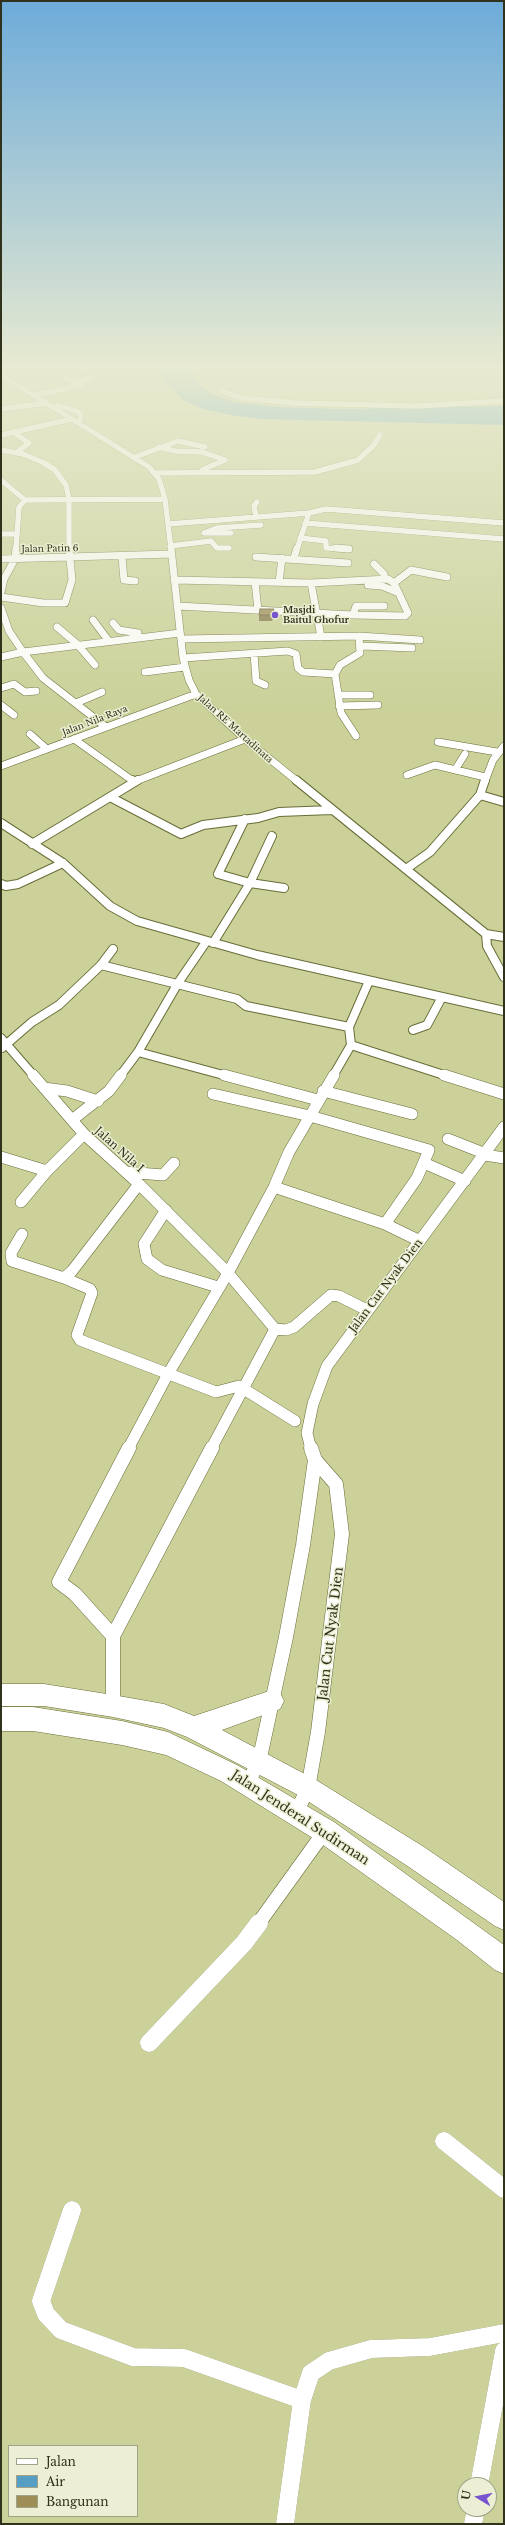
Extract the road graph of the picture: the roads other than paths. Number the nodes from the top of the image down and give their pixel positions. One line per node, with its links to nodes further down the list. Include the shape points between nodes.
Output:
1 (65, 484): 5 (street)
2 (160, 484): 4 (street, Jalan RE Martadinata)
3 (4, 485): 6 (street)
4 (165, 498): 5 (street); 14 (street, Jalan RE Martadinata)
5 (69, 499): 6 (street); 30 (street)
6 (25, 500): 20 (street, via 19,507)
7 (257, 502): 10 (street, via 254,506)
8 (309, 513): 9 (street, via 332,509); 10 (street); 12 (street)
9 (426, 516): 13 (street); 17 (street)
10 (256, 517): 11 (street)
11 (234, 519): 14 (street); 16 (street)
12 (305, 523): 17 (street); 21 (street)
13 (504, 523)
14 (168, 524): 23 (street, Jalan RE Martadinata)
15 (261, 525): 16 (street)
16 (238, 526): 18 (street, via 216,528 204,533)
17 (420, 532): 22 (street)
18 (231, 533)
19 (1, 534): 20 (street)
20 (16, 534): 34 (street)
21 (300, 538): 26 (street, via 326,541 326,548); 32 (street)
22 (503, 539): 25 (street)
23 (170, 546): 24 (street, via 211,541 217,548); 27 (street, Jalan RE Martadinata)
24 (229, 548)
25 (502, 548)
26 (348, 549)
27 (171, 554): 28 (street, Jalan Patin 6); 40 (street, Jalan RE Martadinata)
28 (122, 556): 30 (street, Jalan Patin 6); 41 (street, via 124,580)
29 (256, 557): 31 (street)
30 (69, 558): 34 (street, Jalan Patin 6); 49 (street, via 72,580 67,602 43,603)
31 (282, 558): 32 (street); 44 (street)
32 (294, 558): 35 (street)
33 (1, 559): 34 (street, Jalan Patin 6)
34 (15, 559): 38 (street)
35 (348, 563)
36 (374, 564): 39 (street, via 384,574)
37 (447, 578): 46 (street, via 411,570)
38 (3, 579): 47 (street)
39 (384, 579): 42 (street); 46 (street)
40 (174, 580): 43 (street); 50 (street, Jalan RE Martadinata)
41 (135, 581)
42 (363, 581): 45 (street); 48 (street)
43 (255, 582): 44 (street); 53 (street)
44 (279, 582): 45 (street)
45 (311, 583): 54 (street)
46 (394, 583): 48 (street)
47 (1, 592)
48 (399, 593): 55 (street, via 407,615)
49 (1, 597)
50 (177, 606): 53 (street); 60 (street, Jalan RE Martadinata)
51 (384, 606): 55 (street, via 356,606)
52 (1, 608): 68 (street, via 9,630)
53 (258, 610): 54 (street)
54 (318, 613): 55 (street); 61 (street)
55 (353, 615)
56 (93, 620): 63 (street)
57 (113, 623): 59 (street, via 119,630)
58 (57, 627): 65 (street)
59 (143, 636): 60 (street); 63 (street)
60 (180, 636): 61 (street); 71 (street, Jalan RE Martadinata)
61 (321, 636): 62 (street)
62 (359, 636): 64 (street); 66 (street)
63 (108, 640): 65 (street)
64 (420, 640)
65 (77, 644): 68 (street); 72 (street)
66 (361, 646): 67 (street); 75 (street, via 357,656 340,665)
67 (412, 648)
68 (23, 652): 70 (street); 83 (street, via 43,678)
69 (254, 654): 71 (street); 75 (street, via 293,652 298,657 298,668 303,672); 76 (street, via 256,681)
70 (1, 657)
71 (183, 658): 73 (street, Jalan RE Martadinata)
72 (95, 665)
73 (185, 667): 74 (street); 80 (street, Jalan RE Martadinata)
74 (145, 672)
75 (335, 674): 82 (street)
76 (265, 685)
77 (1, 688): 78 (street, via 14,684 25,692)
78 (36, 691)
79 (102, 692): 83 (street)
80 (196, 694): 88 (street, Jalan Nila Raya); 92 (street, Jalan RE Martadinata)
81 (370, 694): 82 (street)
82 (338, 695): 86 (street)
83 (76, 703): 88 (street)
84 (1, 704): 87 (street)
85 (378, 705): 86 (street)
86 (339, 706): 90 (street, via 344,720)
87 (14, 715)
88 (106, 726): 91 (street, Jalan Nila Raya)
89 (30, 734): 95 (street)
90 (356, 736)
91 (74, 739): 95 (street, Jalan Nila Raya); 102 (street)
92 (244, 739): 102 (street); 106 (street, Jalan RE Martadinata)
93 (438, 742): 97 (street)
94 (504, 746): 97 (street)
95 (47, 749): 98 (street, Jalan Nila Raya)
96 (465, 754): 99 (street)
97 (499, 755): 101 (street)
98 (1, 766)
99 (455, 770): 100 (street, via 433,765); 101 (street)
100 (407, 775)
101 (485, 777): 103 (street)
102 (134, 782): 104 (street)
103 (480, 795): 105 (street); 112 (street, via 430,852)
104 (110, 797): 107 (street, via 179,834 203,825); 110 (street)
105 (504, 802)
106 (335, 812): 107 (street, via 287,811); 112 (street, Jalan RE Martadinata)
107 (244, 822): 114 (street, via 218,874)
108 (1, 823): 110 (street)
109 (272, 836): 114 (street)
110 (32, 844): 111 (street)
111 (62, 864): 113 (street, via 18,884); 118 (street, via 106,902 137,921)
112 (406, 869): 116 (street, Jalan RE Martadinata)
113 (1, 884)
114 (250, 884): 115 (street); 118 (street)
115 (284, 888)
116 (486, 934): 117 (street, Jalan RE Martadinata); 121 (street, via 487,946)
117 (504, 937)
118 (209, 942): 122 (street); 123 (street)
119 (113, 949): 120 (street)
120 (102, 965): 123 (street); 128 (street, via 59,1005)
121 (504, 977)
122 (370, 981): 124 (street); 126 (street)
123 (178, 983): 126 (street, via 231,998 246,1006); 130 (street)
124 (442, 997): 125 (street); 127 (street, via 427,1025)
125 (504, 1011)
126 (349, 1026): 129 (street)
127 (413, 1030)
128 (3, 1043): 131 (street, Jalan Nila I)
129 (359, 1047): 133 (street); 134 (street)
130 (138, 1052): 134 (street); 135 (street, via 109,1091)
131 (44, 1088): 135 (street); 138 (street, Jalan Nila I)
132 (213, 1094): 137 (street)
133 (504, 1094)
134 (326, 1095): 136 (street); 137 (street)
135 (98, 1101): 138 (street)
136 (412, 1114)
137 (316, 1119): 146 (street, via 429,1150); 151 (street, via 290,1152)
138 (72, 1120): 140 (street, Jalan Nila I)
139 (504, 1127): 142 (street, Jalan Cut Nyak Dien)
140 (84, 1134): 147 (street); 148 (street, Jalan Nila I)
141 (448, 1139): 142 (street)
142 (486, 1154): 144 (street); 149 (street, Jalan Cut Nyak Dien)
143 (1, 1157): 147 (street)
144 (504, 1158)
145 (174, 1163): 148 (street, via 164,1175)
146 (424, 1163): 149 (street); 154 (street, via 417,1178)
147 (47, 1171): 152 (street)
148 (126, 1172): 150 (street, Jalan Nila I)
149 (465, 1181): 156 (street, Jalan Cut Nyak Dien)
150 (139, 1184): 153 (street, Jalan Nila I); 158 (street)
151 (280, 1189): 154 (street); 157 (street)
152 (21, 1202)
153 (166, 1210): 157 (street, Jalan Nila I); 159 (street, via 144,1244 147,1259 162,1270)
154 (385, 1224): 156 (street)
155 (22, 1234): 158 (street, via 11,1254 12,1261)
156 (420, 1241): 160 (street, Jalan Cut Nyak Dien)
157 (231, 1276): 159 (street); 161 (street, Jalan Nila I)
158 (64, 1278): 162 (street, via 90,1289 92,1293 77,1335 80,1340)
159 (218, 1287): 162 (street)
160 (367, 1310): 161 (street, via 339,1296 331,1295 294,1327 286,1330); 165 (street, Jalan Cut Nyak Dien, via 338,1349 320,1381 308,1433)
161 (275, 1329): 163 (street)
162 (173, 1376): 163 (street, via 216,1392 237,1386); 166 (street, via 59,1583)
163 (244, 1388): 164 (street); 166 (street)
164 (295, 1421)
165 (316, 1460): 168 (street, Jalan Cut Nyak Dien, via 303,1545); 174 (street, Jalan Cut Nyak Dien, via 336,1484 342,1534 324,1686)
166 (113, 1636): 169 (street)
167 (1, 1695): 169 (highway, Jalan Jenderal Sudirman, via 34,1695)
168 (272, 1701): 171 (highway); 172 (street, Jalan Cut Nyak Dien)
169 (113, 1706): 171 (highway, Jalan Jenderal Sudirman, via 164,1716)
170 (19, 1719): 173 (highway, Jalan Jenderal Sudirman, via 122,1733 168,1744)
171 (194, 1728): 172 (highway, Jalan Jenderal Sudirman)
172 (259, 1762): 173 (street, Jalan Cut Nyak Dien); 174 (highway, Jalan Jenderal Sudirman)
173 (248, 1782): 175 (highway, Jalan Jenderal Sudirman)
174 (308, 1788): 175 (street, Jalan Cut Nyak Dien); 177 (highway, Jalan Jenderal Sudirman, via 415,1856)
175 (296, 1813): 176 (highway, Jalan Jenderal Sudirman)
176 (325, 1831): 178 (highway, Jalan Jenderal Sudirman); 179 (street, via 244,1943)
177 (504, 1917)
178 (504, 1961)
179 (148, 2043)
180 (444, 2141): 181 (street)
181 (504, 2189)
182 (72, 2210): 185 (street, via 42,2301 46,2314 61,2330 133,2357 184,2358)
183 (504, 2333): 185 (street, via 430,2346 371,2349 329,2361 311,2373)
184 (504, 2351): 186 (street)
185 (302, 2400): 187 (street)
186 (481, 2477)
187 (285, 2524)

